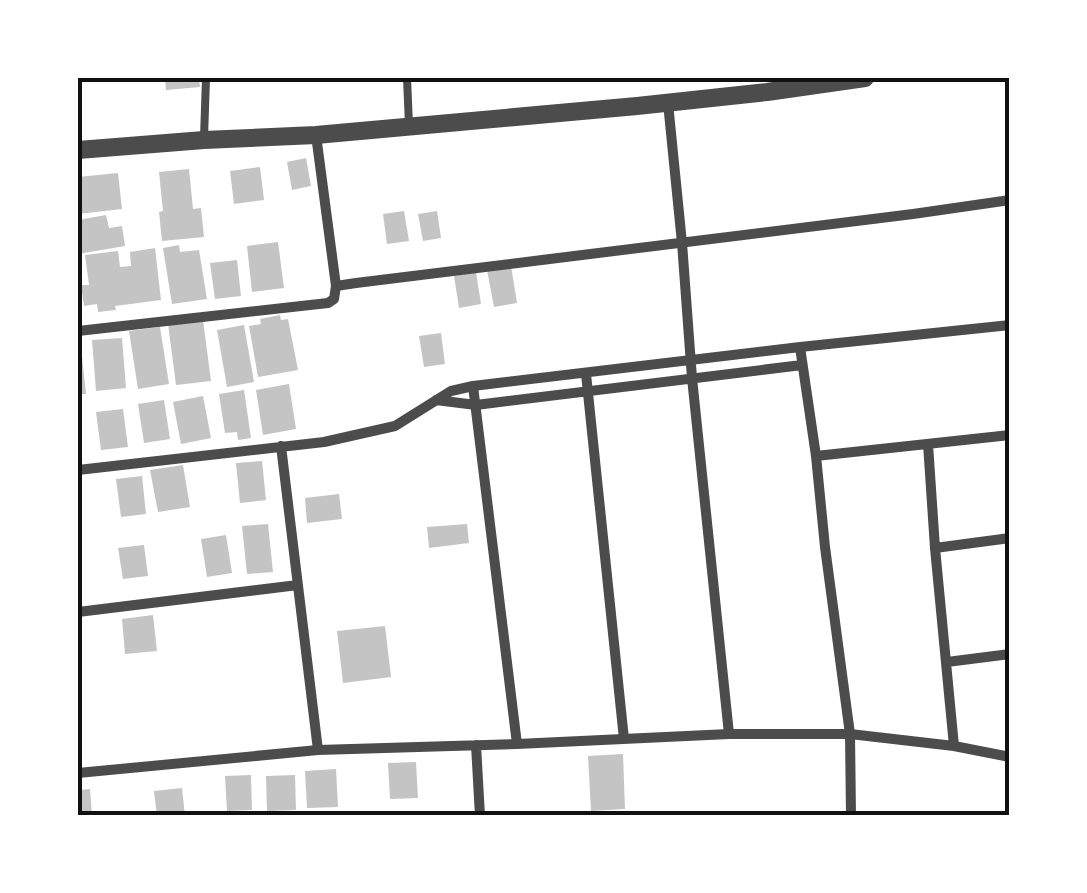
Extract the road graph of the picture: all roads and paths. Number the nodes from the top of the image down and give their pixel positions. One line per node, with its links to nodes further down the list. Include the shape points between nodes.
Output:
1 (206, 78): 8 (lane)
2 (407, 78): 6 (lane)
3 (864, 78): 4 (street)
4 (767, 85): 5 (street)
5 (668, 103): 6 (street); 11 (street)
6 (409, 126): 7 (street)
7 (316, 135): 8 (street); 12 (street)
8 (204, 140): 9 (street)
9 (78, 150)
10 (1010, 200): 11 (street)
11 (682, 243): 12 (street); 16 (street)
12 (336, 286): 14 (street, via 328,303)
13 (1010, 325): 15 (street)
14 (78, 331)
15 (800, 348): 16 (street); 17 (street)
16 (692, 361): 18 (street); 19 (street)
17 (802, 364): 19 (street); 27 (street)
18 (586, 374): 20 (street); 21 (street)
19 (692, 378): 21 (street); 35 (street)
20 (472, 386): 22 (street); 23 (street)
21 (587, 392): 23 (street); 37 (street)
22 (435, 400): 23 (street); 26 (street, via 395,426)
23 (476, 405): 38 (street)
24 (1010, 435): 25 (street)
25 (928, 444): 27 (street); 30 (street)
26 (280, 446): 28 (street); 31 (street)
27 (816, 456): 36 (street)
28 (78, 470)
29 (1010, 538): 30 (street)
30 (935, 548): 34 (street)
31 (298, 585): 32 (street); 41 (street)
32 (78, 612)
33 (1010, 654): 34 (street)
34 (947, 662): 40 (street)
35 (730, 734): 36 (street); 37 (street)
36 (850, 734): 40 (street); 45 (street)
37 (624, 738): 38 (street)
38 (517, 744): 39 (street)
39 (476, 745): 41 (street); 44 (street)
40 (954, 746): 42 (street)
41 (318, 750): 43 (street)
42 (1010, 757)
43 (78, 772)
44 (480, 816)
45 (851, 816)

